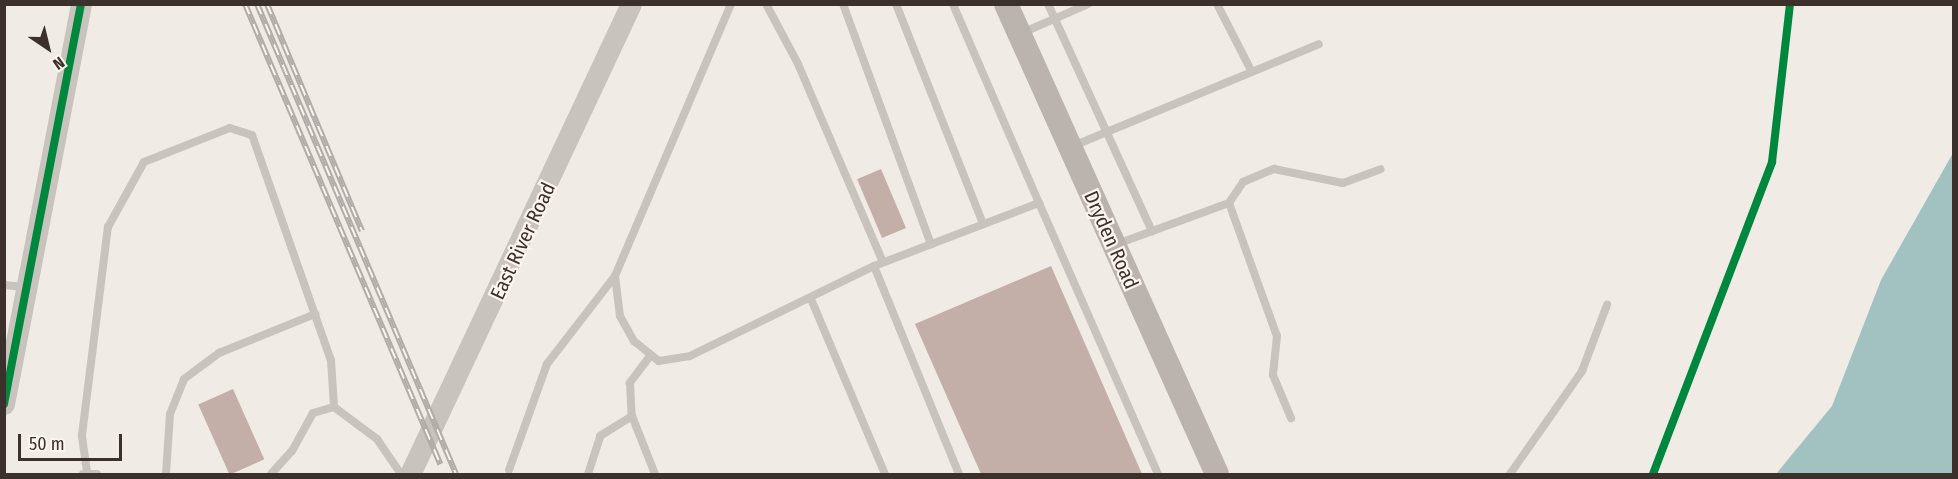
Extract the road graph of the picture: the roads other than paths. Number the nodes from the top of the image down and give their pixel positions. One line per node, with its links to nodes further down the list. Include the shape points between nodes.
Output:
1 (81, 4): 28 (street)
2 (631, 4): 43 (street, East River Road)
3 (731, 4): 26 (lane)
4 (766, 4): 25 (lane, via 798,64)
5 (843, 4): 23 (lane)
6 (896, 4): 21 (lane)
7 (953, 4): 19 (lane)
8 (1006, 4): 13 (main road, Dryden Road)
9 (1048, 4): 12 (lane)
10 (1088, 4): 12 (lane)
11 (1217, 4): 15 (lane)
12 (1055, 19): 13 (lane); 16 (lane)
13 (1019, 34): 17 (main road, Dryden Road)
14 (1320, 44): 15 (lane)
15 (1252, 72): 16 (lane)
16 (1109, 131): 17 (lane); 22 (lane)
17 (1070, 148): 24 (main road, Dryden Road)
18 (1381, 169): 20 (lane, via 1343,183 1274,169 1243,182)
19 (1039, 203): 21 (lane); 48 (lane)
20 (1229, 203): 22 (lane); 36 (lane, via 1277,336 1273,375)
21 (983, 224): 23 (lane)
22 (1152, 231): 24 (lane)
23 (931, 244): 25 (lane)
24 (1113, 245): 49 (main road, Dryden Road)
25 (878, 264): 29 (lane); 47 (lane)
26 (615, 276): 32 (lane, via 620,316); 37 (lane, via 547,364)
27 (4, 285): 28 (lane)
28 (27, 287): 33 (street)
29 (811, 299): 32 (lane, via 690,356 659,361); 46 (lane)
30 (1607, 305): 50 (lane, via 1582,371)
31 (315, 314): 34 (lane, via 331,360); 38 (lane, via 252,135 230,128 144,162 108,227 82,435); 40 (lane, via 219,353 184,379 170,414)
32 (650, 356): 35 (lane, via 630,383)
33 (4, 404)
34 (334, 407): 41 (lane, via 313,413 292,451); 42 (lane, via 377,439)
35 (632, 416): 44 (lane, via 600,436); 45 (lane)
36 (1291, 418)
37 (509, 470)
38 (85, 473): 39 (lane)
39 (98, 474)
40 (166, 474)
41 (271, 474)
42 (401, 474)
43 (410, 474)
44 (588, 474)
45 (655, 474)
46 (885, 474)
47 (959, 474)
48 (1158, 474)
49 (1217, 474)
50 (1510, 474)

